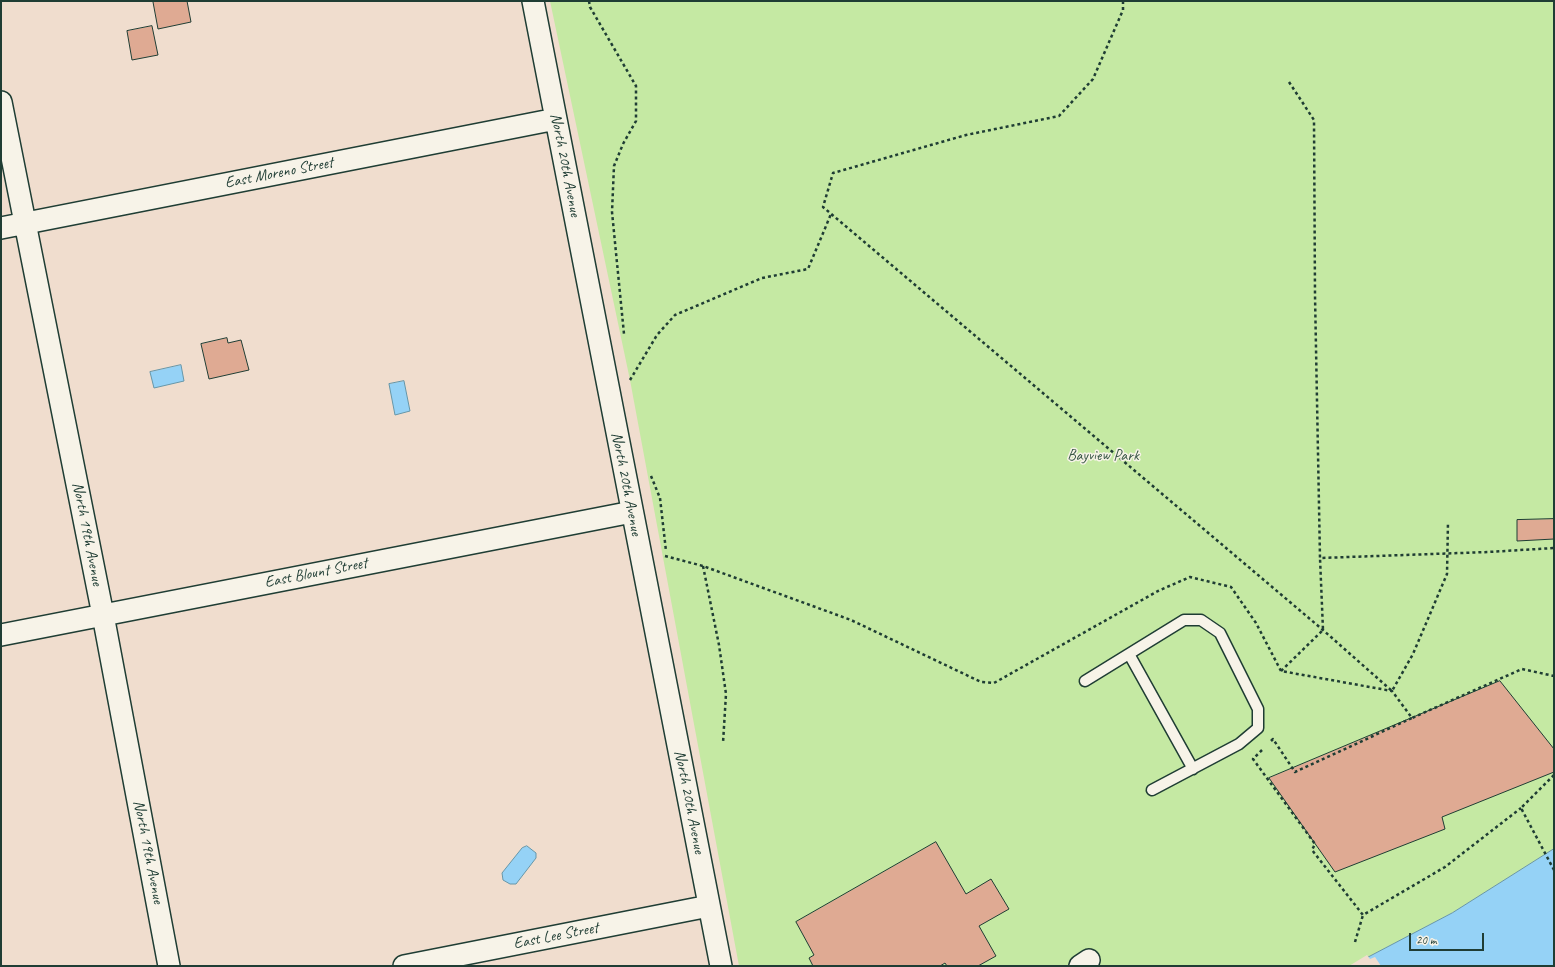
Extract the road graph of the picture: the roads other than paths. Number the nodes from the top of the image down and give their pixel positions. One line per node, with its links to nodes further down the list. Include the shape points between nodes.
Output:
1 (533, 1): 3 (street, North 20th Avenue)
2 (1, 102): 4 (street, North 19th Avenue)
3 (556, 119): 4 (street, East Moreno Street); 6 (street, North 20th Avenue)
4 (25, 223): 5 (street, East Moreno Street); 7 (street, North 19th Avenue)
5 (1, 228)
6 (632, 512): 7 (street, East Blount Street); 13 (street, North 20th Avenue)
7 (104, 615): 8 (street, East Blount Street); 14 (street, North 19th Avenue)
8 (1, 635)
9 (1129, 654): 10 (lane); 11 (lane); 11 (lane, via 1184,620 1201,620 1220,633 1258,709 1258,728 1239,744)
10 (1085, 681)
11 (1193, 769): 12 (lane)
12 (1152, 790)
13 (709, 906): 15 (street, East Lee Street); 16 (street, North 20th Avenue)
14 (170, 966)
15 (404, 966)
16 (721, 966)

